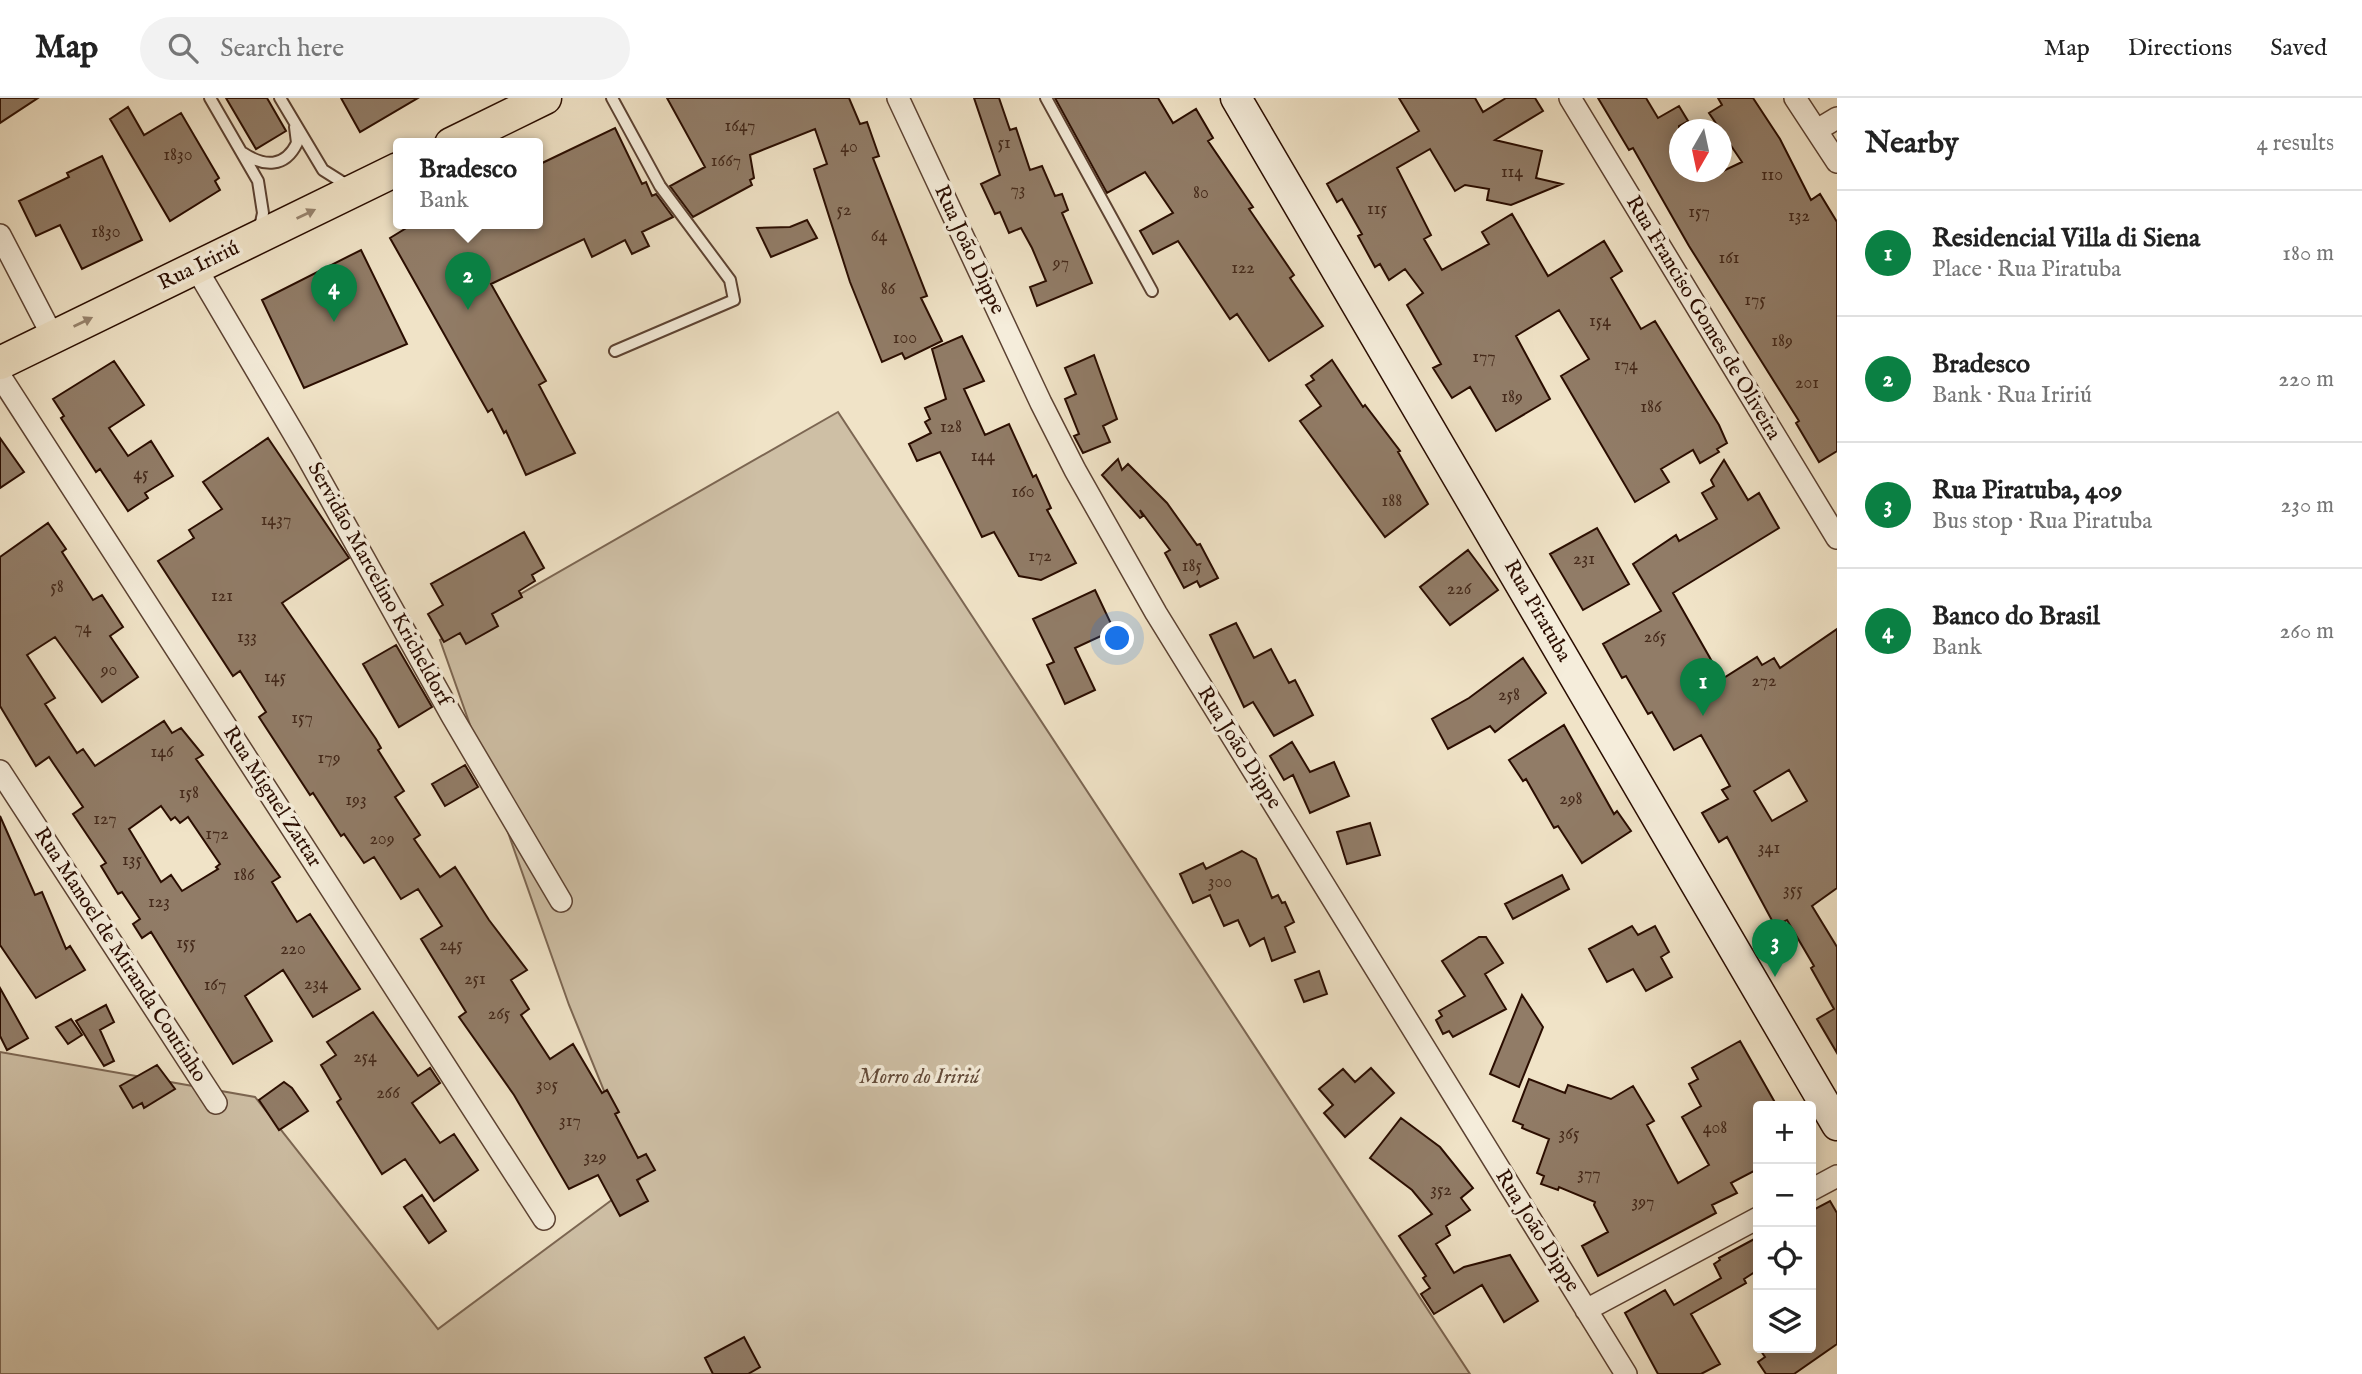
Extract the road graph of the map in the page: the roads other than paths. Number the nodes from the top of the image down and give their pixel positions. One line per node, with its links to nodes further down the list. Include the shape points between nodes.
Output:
1 (210, 98): 14 (lane)
2 (280, 98): 11 (lane)
3 (545, 98): 13 (main road)
4 (612, 98): 23 (lane, via 660,186 730,280 734,300)
5 (898, 98): 35 (street, Rua João Dippe, via 1041,403 1112,537)
6 (1046, 98): 21 (lane)
7 (1236, 98): 30 (main road, Rua Piratuba)
8 (1570, 98): 26 (street, Rua Franciso Gomes de Oliveira)
9 (1795, 98): 12 (street)
10 (1837, 118): 12 (street)
11 (294, 122): 14 (lane, via 297,143 284,160 260,163); 17 (lane, via 323,170)
12 (1817, 130): 15 (street)
13 (463, 138)
14 (241, 151): 19 (lane, via 263,194)
15 (1837, 162)
16 (393, 171): 17 (main road, Rua Iririú)
17 (355, 190): 19 (main road, Rua Iririú, one-way to 17)
18 (0, 235): 22 (street)
19 (258, 237): 20 (main road, Rua Iririú)
20 (196, 268): 22 (main road, Rua Iririú, one-way to 20); 28 (street, Servidão Marcelino Kricheldorf)
21 (1152, 291)
22 (54, 337): 24 (main road, Rua Iririú)
23 (615, 351)
24 (0, 363)
25 (0, 376): 33 (street, Rua Miguel Zattar)
26 (1837, 538)
27 (0, 771): 29 (street, Rua Manoel de Miranda Coutinho)
28 (561, 901)
29 (216, 1104)
30 (1837, 1125)
31 (1837, 1177): 32 (street)
32 (1816, 1188)
33 (544, 1219)
34 (1753, 1222): 35 (street)
35 (1586, 1310): 36 (street, Rua João Dippe)
36 (1626, 1374)

